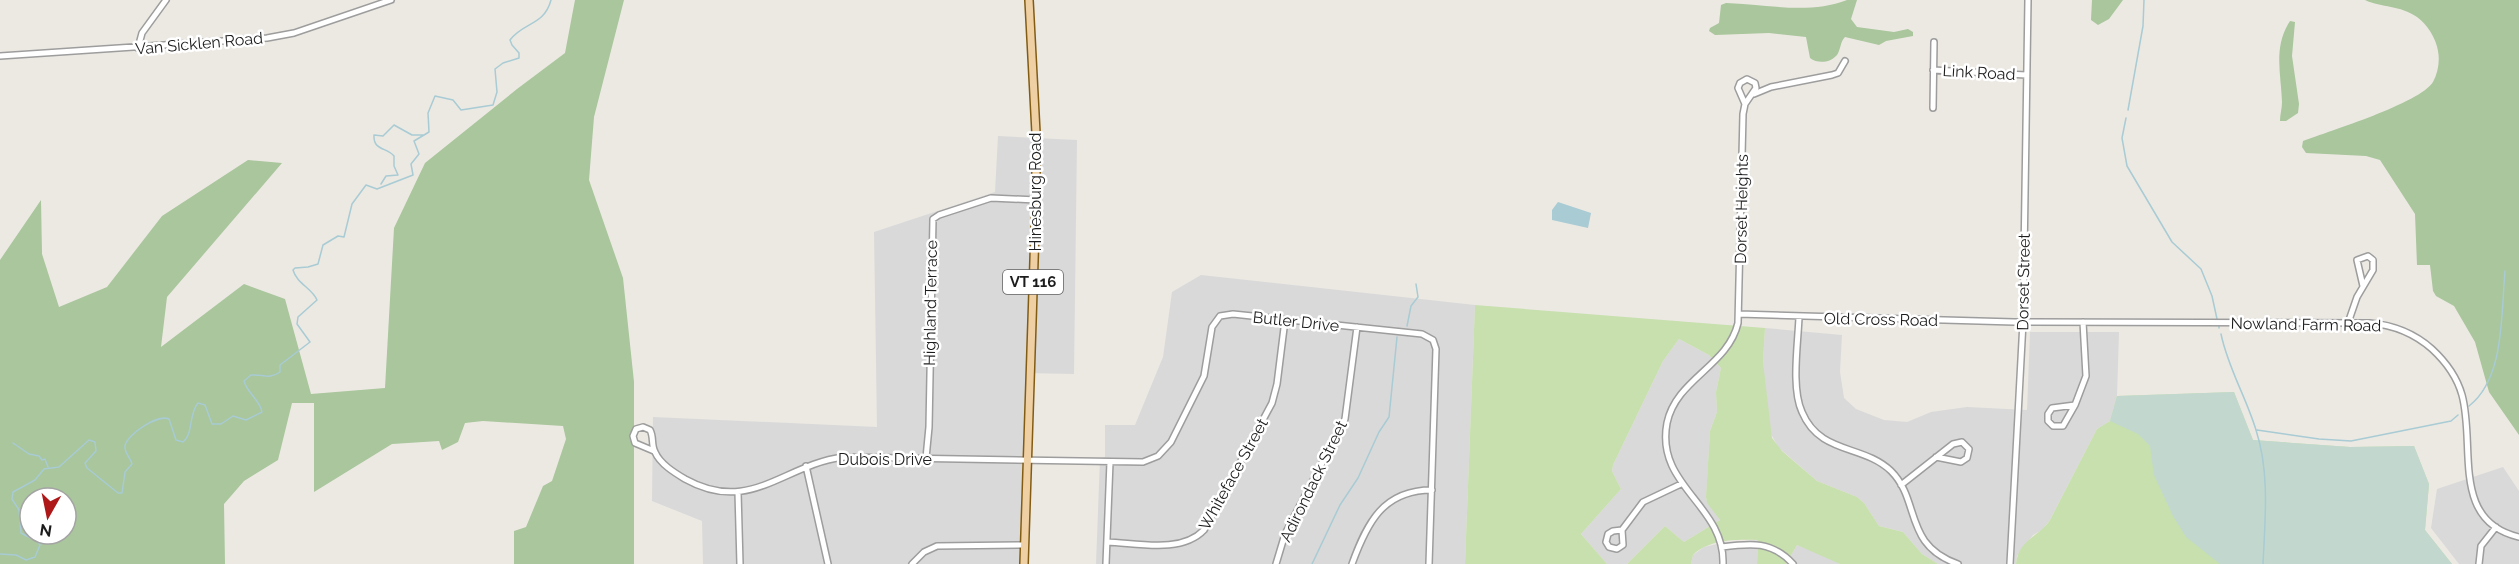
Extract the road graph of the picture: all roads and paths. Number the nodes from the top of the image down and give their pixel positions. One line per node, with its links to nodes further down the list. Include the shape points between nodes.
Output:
1 (166, 0): 6 (street, via 142,33)
2 (391, 0): 6 (street, Van Sicklen Road, via 294,33)
3 (1029, 0): 14 (main road, Hinesburg Road / VT 116)
4 (2028, 0): 10 (street, Dorset Street)
5 (1934, 42): 9 (street)
6 (138, 48): 7 (street, Van Sicklen Road)
7 (0, 56)
8 (1845, 62): 11 (street, via 1838,73)
9 (1933, 70): 10 (street, Link Road); 13 (street)
10 (2026, 75): 19 (street, Dorset Street)
11 (1754, 94): 12 (street); 12 (street, Dorset Heights, via 1753,81 1740,82 1738,91)
12 (1745, 104): 16 (street, Dorset Heights)
13 (1933, 108)
14 (1036, 200): 26 (street, Highland Terrace, via 988,199 933,219); 27 (main road, Hinesburg Road / VT 116)
15 (2363, 286): 15 (street, via 2374,268 2368,256 2357,260); 21 (street)
16 (1739, 314): 17 (street, Old Cross Road); 30 (street, Dorset Heights, via 1730,345 1685,388 1669,415 1666,446)
17 (1799, 317): 19 (street, Old Cross Road); 31 (street, via 1797,390 1805,418 1828,442 1881,463)
18 (1286, 320): 22 (street, Butler Drive); 28 (street, Butler Drive, via 1228,314 1216,318 1204,376 1168,447 1149,461); 37 (street, Whiteface Street, via 1272,403 1204,530 1190,541 1178,544)
19 (2023, 321): 20 (street, Nowland Farm Road); 51 (street, Dorset Street)
20 (2083, 322): 21 (street, Nowland Farm Road); 23 (street, via 2086,376)
21 (2348, 323): 34 (street, Nowland Farm Road, via 2379,324 2404,331 2427,345 2449,369 2463,398 2472,495 2479,510)
22 (1357, 327): 32 (street, Butler Drive, via 1422,334 1434,342); 45 (street, Adirondack Street, via 1345,419 1285,534)
23 (2075, 405): 23 (street, via 2052,408 2047,418 2050,424 2063,426)
24 (654, 452): 24 (street, Dubois Drive, via 651,431 638,428 633,434 634,442); 33 (street, Dubois Drive, via 668,467 693,483)
25 (1936, 457): 25 (street, via 1962,462 1969,449 1956,442); 31 (street)
26 (926, 458): 27 (street, Dubois Drive); 29 (street, Dubois Drive, via 848,457)
27 (1028, 459): 28 (street, Butler Drive); 38 (main road, Hinesburg Road / VT 116)
28 (1110, 462): 37 (street)
29 (806, 466): 33 (street, Dubois Drive, via 767,486); 41 (street)
30 (1681, 484): 35 (street, via 1643,502); 39 (street, Dorset Heights, via 1711,519)
31 (1901, 485): 50 (street, via 1923,538 1939,554)
32 (1432, 490): 46 (street, via 1406,493 1385,505); 47 (street, Butler Drive)
33 (738, 492): 40 (street)
34 (2496, 527): 36 (street, Nowland Farm Road); 52 (street, via 2481,546)
35 (1622, 530)
36 (2519, 537)
37 (1107, 542): 44 (street)
38 (1024, 545): 42 (street, via 937,546); 43 (main road, Hinesburg Road / VT 116)
39 (1722, 547): 48 (street, Dorset Heights); 49 (street, via 1766,545)
40 (740, 564)
41 (828, 564)
42 (912, 564)
43 (1024, 564)
44 (1106, 564)
45 (1276, 564)
46 (1352, 564)
47 (1429, 564)
48 (1723, 564)
49 (1793, 564)
50 (1958, 564)
51 (2010, 564)
52 (2479, 564)

